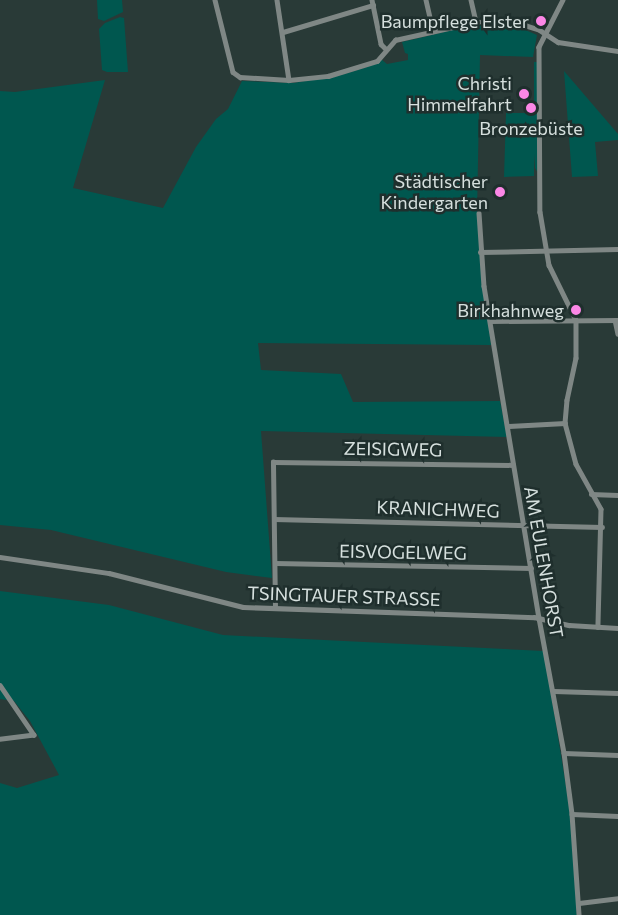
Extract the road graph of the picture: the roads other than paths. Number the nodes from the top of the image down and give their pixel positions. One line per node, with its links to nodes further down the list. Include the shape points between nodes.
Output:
1 (214, 0): 13 (street, via 236,76)
2 (278, 0): 9 (street)
3 (426, 0): 8 (street)
4 (471, 0): 7 (street)
5 (563, 0): 10 (street)
6 (372, 2): 9 (street); 11 (street, via 381,44)
7 (476, 22): 8 (street); 10 (street, via 518,23)
8 (433, 31): 11 (street, via 395,40)
9 (283, 32): 13 (street)
10 (545, 34): 12 (street, via 558,42); 16 (street, via 539,53 540,212)
11 (386, 49): 13 (street, via 380,59 366,65 328,76)
12 (618, 51)
13 (289, 80)
14 (479, 213): 17 (street, AM EULENHORST)
15 (618, 249): 16 (street)
16 (545, 250): 17 (street); 18 (street)
17 (480, 252): 20 (street, AM EULENHORST)
18 (576, 320): 19 (street); 20 (street); 22 (street, via 576,358)
19 (616, 320): 21 (street)
20 (490, 321): 23 (street, AM EULENHORST)
21 (618, 334)
22 (565, 423): 23 (street); 25 (street, via 574,458)
23 (509, 426): 24 (street, AM EULENHORST)
24 (513, 465): 27 (street, ZEISIGWEG, via 273,462); 28 (street, AM EULENHORST)
25 (591, 494): 26 (street); 29 (street, via 601,509)
26 (618, 495)
27 (274, 519): 28 (street, KRANICHWEG, via 417,520); 31 (street)
28 (523, 526): 29 (street, KRANICHWEG); 32 (street, AM EULENHORST)
29 (602, 527): 35 (street)
30 (0, 557): 33 (street, TSINGTAUER STRASSE, via 108,573 243,607)
31 (275, 563): 32 (street, EISVOGELWEG); 33 (street)
32 (531, 568): 34 (street, AM EULENHORST)
33 (275, 608): 34 (street, TSINGTAUER STRASSE)
34 (539, 618): 35 (street, TSINGTAUER STRASSE); 38 (street, AM EULENHORST)
35 (598, 627): 36 (street, TSINGTAUER STRASSE)
36 (618, 628)
37 (0, 685): 40 (street, via 33,735)
38 (554, 691): 39 (street); 41 (street, AM EULENHORST)
39 (618, 693)
40 (0, 739)
41 (564, 753): 42 (street); 43 (street, AM EULENHORST)
42 (618, 755)
43 (573, 814): 44 (street); 46 (street, AM EULENHORST)
44 (618, 816)
45 (618, 898): 46 (street)
46 (579, 903): 47 (street, AM EULENHORST)
47 (579, 915)

